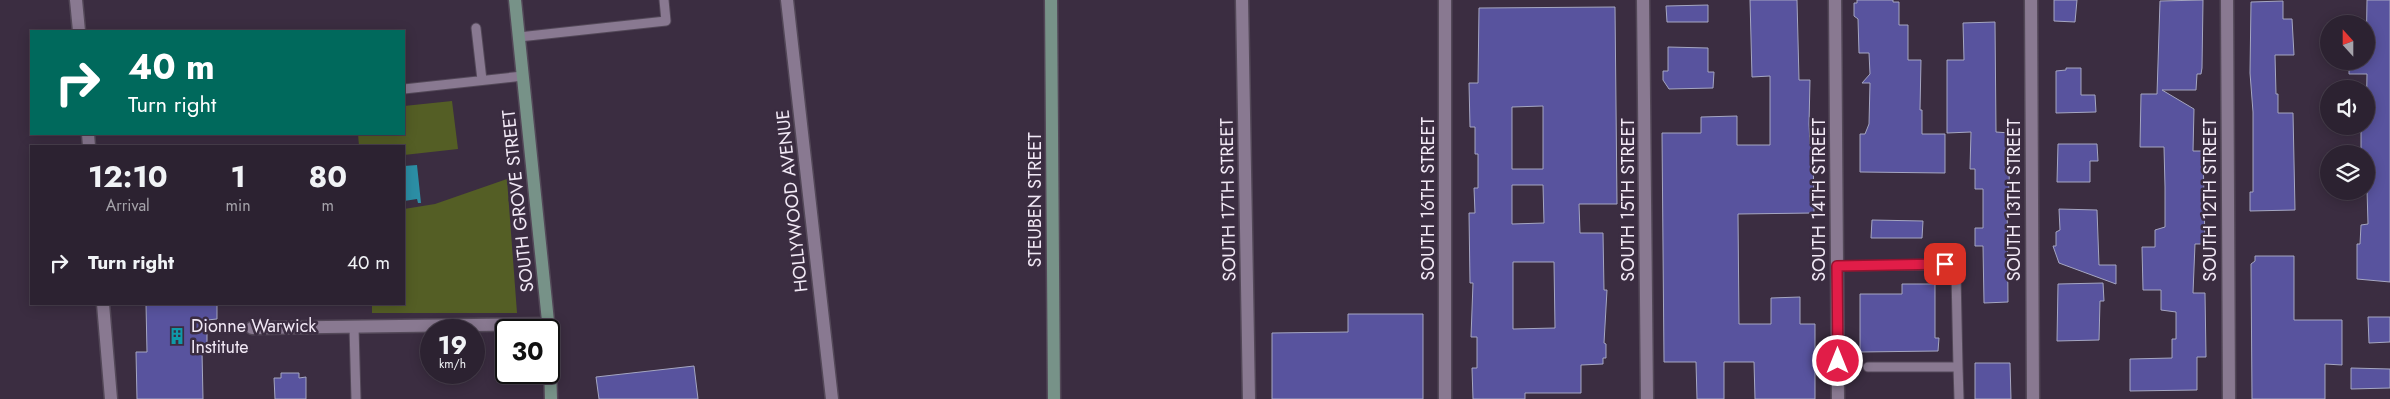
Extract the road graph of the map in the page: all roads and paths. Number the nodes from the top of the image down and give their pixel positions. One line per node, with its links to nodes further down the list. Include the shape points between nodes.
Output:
1 (76, 0): 13 (street)
2 (515, 0): 14 (main road, SOUTH GROVE STREET)
3 (664, 0): 14 (lane, via 666,21)
4 (787, 0): 30 (street, HOLLYWOOD AVENUE)
5 (1051, 0): 31 (main road, STEUBEN STREET)
6 (1242, 0): 32 (street, SOUTH 17TH STREET)
7 (1445, 0): 33 (street, SOUTH 16TH STREET)
8 (1644, 0): 34 (street, SOUTH 15TH STREET)
9 (1835, 0): 18 (street, SOUTH 14TH STREET)
10 (2030, 0): 37 (street, SOUTH 13TH STREET)
11 (2227, 0): 38 (street, SOUTH 12TH STREET)
12 (476, 28): 16 (lane)
13 (79, 30)
14 (519, 37): 15 (main road, SOUTH GROVE STREET)
15 (523, 76): 16 (lane); 20 (main road, SOUTH GROVE STREET)
16 (482, 80): 17 (lane)
17 (405, 89)
18 (1837, 266): 25 (lane, via 1945,264 1956,274); 35 (street, SOUTH 14TH STREET)
19 (103, 305): 27 (street)
20 (547, 319)
21 (495, 325): 22 (street)
22 (354, 326): 23 (street); 28 (lane)
23 (252, 328)
24 (1868, 367): 25 (lane)
25 (1958, 367): 36 (lane)
26 (550, 384): 29 (main road, SOUTH GROVE STREET)
27 (111, 399)
28 (356, 399)
29 (551, 399)
30 (832, 399)
31 (1054, 399)
32 (1249, 399)
33 (1445, 399)
34 (1647, 399)
35 (1838, 399)
36 (1959, 399)
37 (2033, 399)
38 (2229, 399)

